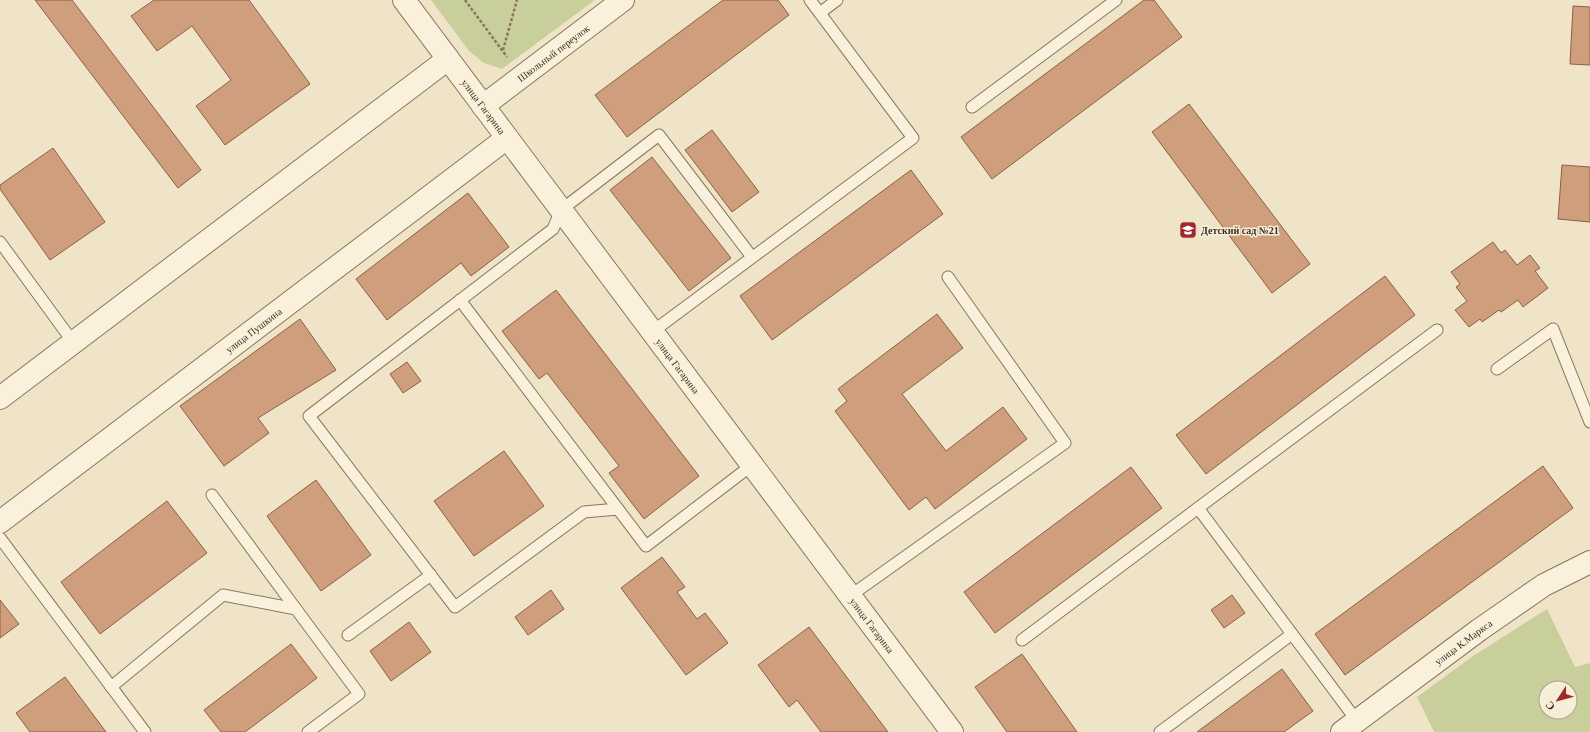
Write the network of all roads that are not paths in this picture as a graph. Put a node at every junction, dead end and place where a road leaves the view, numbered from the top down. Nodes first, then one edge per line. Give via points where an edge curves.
1 (404, 0) edge
2 (623, 0) edge
3 (810, 0) edge
4 (837, 0) edge
5 (1116, 0) edge
6 (820, 13) junction
7 (448, 59) junction
8 (483, 106) junction
9 (972, 107) dead end
10 (507, 138) junction
11 (561, 210) junction
12 (0, 242) edge
13 (752, 257) junction
14 (948, 277) dead end
15 (460, 300) junction
16 (1437, 330) dead end
17 (652, 332) junction
18 (74, 342) junction
19 (1497, 368) dead end
20 (0, 398) edge
21 (1590, 422) edge
22 (752, 465) junction
23 (212, 496) dead end
24 (1198, 508) junction
25 (618, 509) junction
26 (0, 522) edge
27 (0, 538) edge
28 (1590, 562) edge
29 (431, 575) junction
30 (850, 596) junction
31 (296, 609) junction
32 (1292, 634) junction
33 (348, 635) dead end
34 (1022, 640) dead end
35 (112, 687) junction
36 (1349, 726) edge
37 (145, 732) edge
38 (308, 732) edge
39 (952, 732) edge
40 (1160, 732) edge

1 - 7 street, улица Гагарина
2 - 8 street, Школьный переулок
3 - 6 lane
4 - 6 lane
5 - 9 lane
6 - 13 lane via 913,138
7 - 8 street, улица Гагарина
7 - 18 street
8 - 10 street, улица Гагарина
10 - 11 street, улица Гагарина
10 - 26 street, улица Пушкина
11 - 13 lane via 659,134
11 - 15 lane via 553,230
11 - 17 street, улица Гагарина
12 - 18 lane
13 - 17 lane
14 - 30 lane via 1065,443
15 - 25 lane
15 - 29 lane via 309,416
16 - 24 lane
17 - 22 street, улица Гагарина
18 - 20 street
19 - 21 lane via 1553,329
22 - 25 lane via 646,546
22 - 30 street, улица Гагарина
23 - 31 lane
24 - 32 lane
24 - 34 lane
25 - 29 lane via 584,512 455,607
27 - 35 lane
28 - 36 street, улица К.Маркса via 1537,590
29 - 33 lane
30 - 39 street, улица Гагарина
31 - 35 lane via 223,595
31 - 38 lane via 359,694
32 - 36 lane
32 - 40 lane
35 - 37 lane

